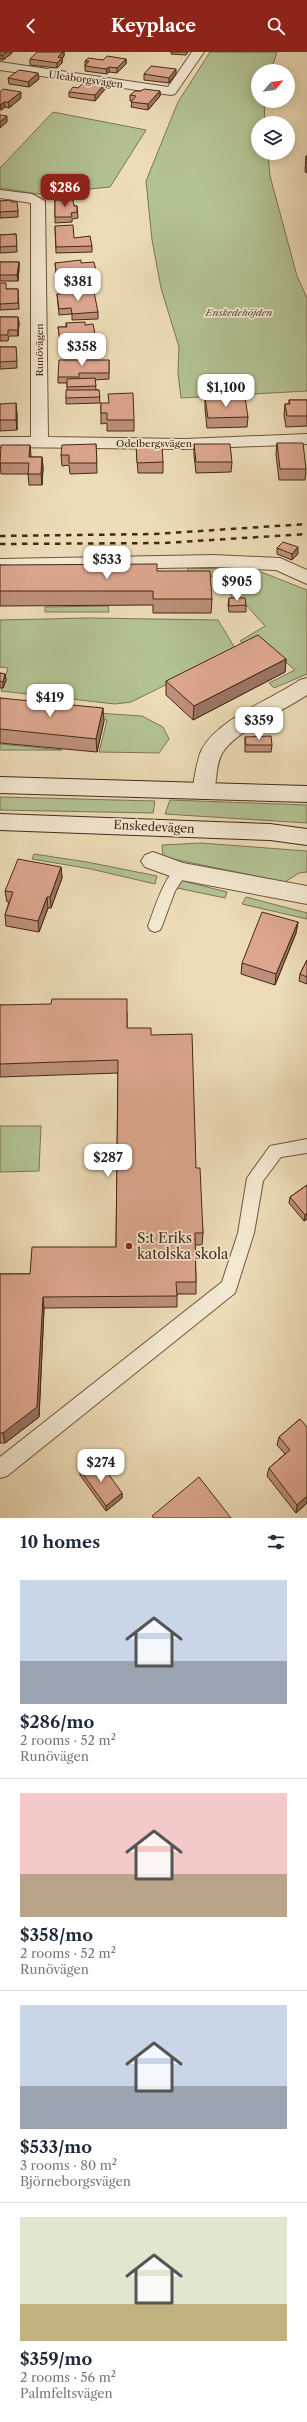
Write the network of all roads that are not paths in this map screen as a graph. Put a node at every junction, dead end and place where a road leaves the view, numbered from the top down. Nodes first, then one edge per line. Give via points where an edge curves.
1 (198, 52) edge
2 (25, 57) dead end
3 (0, 66) edge
4 (13, 68) junction
5 (0, 79) edge
6 (0, 194) edge
7 (307, 439) edge
8 (0, 442) edge
9 (40, 442) junction
10 (0, 565) edge
11 (307, 578) edge
12 (307, 685) edge
13 (0, 785) edge
14 (203, 791) junction
15 (307, 794) edge
16 (0, 822) edge
17 (307, 837) edge
18 (153, 861) dead end
19 (181, 871) junction
20 (307, 895) edge
21 (155, 926) dead end
22 (307, 1146) edge
23 (0, 1469) edge

1 - 4 street, Uleåborgsvägen via 171,91
2 - 4 street
3 - 4 street, Uleåborgsvägen
4 - 5 street
6 - 9 street, Runövägen via 38,201
7 - 9 street, Odelbergsvägen via 185,444
8 - 9 street, Odelbergsvägen
10 - 11 street via 214,561 280,564
12 - 14 street via 225,735 213,750
13 - 14 street
14 - 15 street
16 - 17 street, Enskedevägen via 246,831
18 - 19 street
19 - 20 street
19 - 21 lane via 169,889
22 - 23 lane via 276,1151 255,1178 246,1233 229,1287

